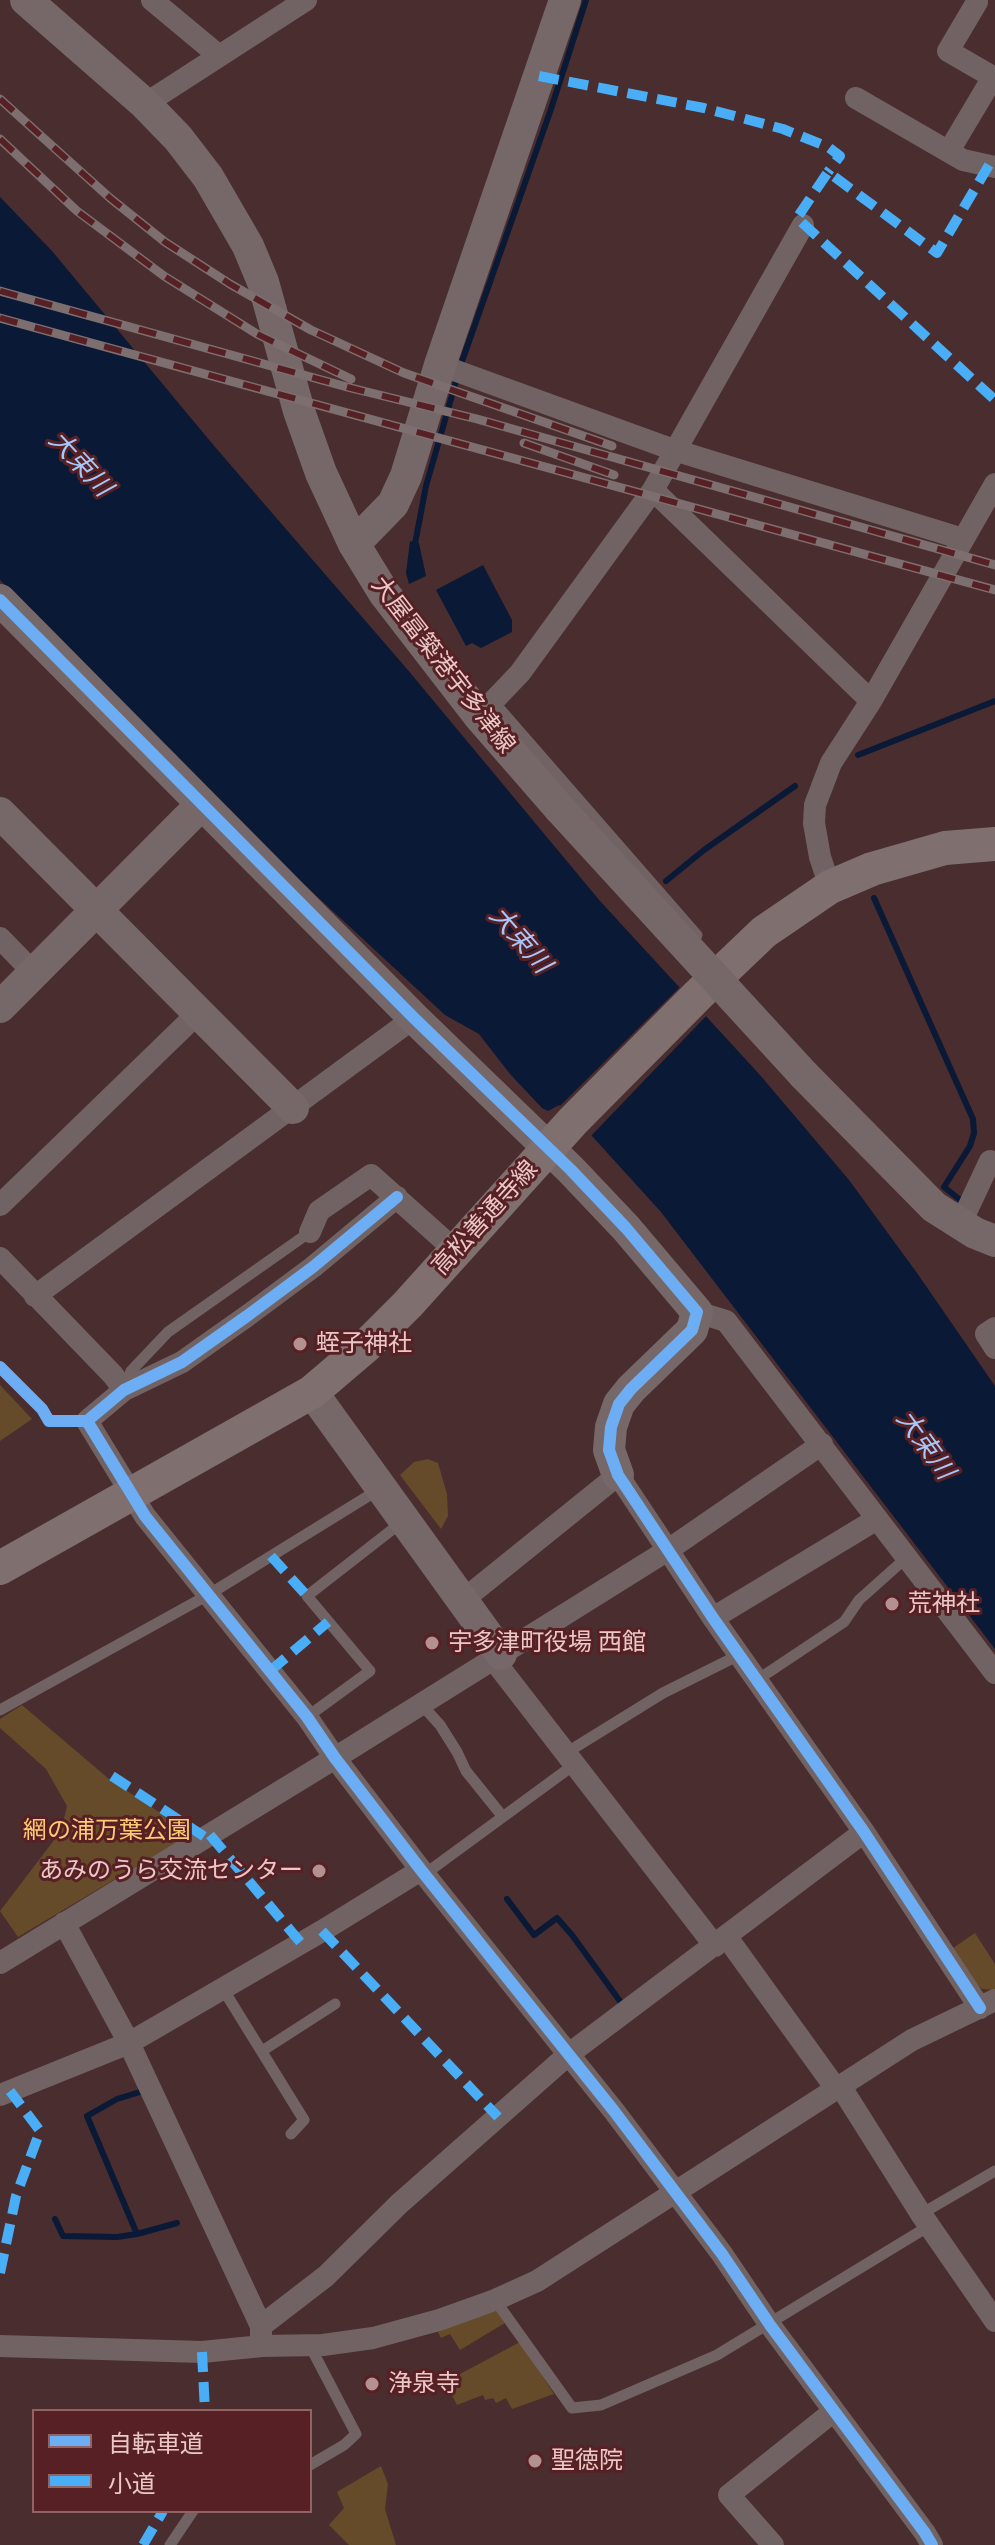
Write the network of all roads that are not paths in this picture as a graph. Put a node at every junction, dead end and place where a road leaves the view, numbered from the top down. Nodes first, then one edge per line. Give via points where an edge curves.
1 (26, 0) edge
2 (152, 0) edge
3 (306, 0) edge
4 (565, 0) edge
5 (977, 2) dead end
6 (218, 55) junction
7 (856, 98) dead end
8 (145, 104) junction
9 (949, 151) junction
10 (995, 167) edge
11 (803, 225) dead end
12 (451, 369) junction
13 (674, 450) junction
14 (995, 484) edge
15 (653, 490) junction
16 (963, 539) junction
17 (354, 544) junction
18 (0, 600) edge
19 (871, 701) junction
20 (486, 708) junction
21 (202, 804) junction
22 (0, 813) edge
23 (995, 844) edge
24 (830, 887) junction
25 (98, 910) junction
26 (0, 938) edge
27 (716, 956) junction
28 (34, 973) junction
29 (0, 1007) edge
30 (197, 1014) junction
31 (414, 1018) junction
32 (293, 1108) junction
33 (549, 1147) junction
34 (990, 1161) dead end
35 (397, 1197) junction
36 (0, 1205) edge
37 (960, 1225) junction
38 (310, 1232) joint
39 (995, 1241) edge
40 (456, 1251) junction
41 (0, 1258) edge
42 (35, 1296) junction
43 (697, 1312) junction
44 (995, 1328) edge
45 (995, 1348) edge
46 (124, 1390) junction
47 (312, 1392) junction
48 (822, 1444) junction
49 (618, 1475) junction
50 (382, 1488) junction
51 (132, 1495) junction
52 (405, 1519) junction
53 (877, 1519) junction
54 (668, 1550) junction
55 (906, 1558) junction
56 (0, 1568) edge
57 (208, 1595) junction
58 (463, 1600) junction
59 (713, 1618) junction
60 (739, 1655) junction
61 (497, 1657) junction
62 (995, 1673) edge
63 (757, 1680) junction
64 (421, 1704) junction
65 (0, 1710) edge
66 (307, 1717) junction
67 (335, 1758) junction
68 (570, 1758) junction
69 (503, 1817) junction
70 (864, 1832) junction
71 (423, 1872) junction
72 (64, 1923) junction
73 (720, 1941) junction
74 (0, 1963) edge
75 (223, 1989) junction
76 (335, 2004) dead end
77 (988, 2004) edge
78 (129, 2043) junction
79 (262, 2051) junction
80 (569, 2054) junction
81 (839, 2089) junction
82 (0, 2095) edge
83 (291, 2134) dead end
84 (995, 2171) edge
85 (674, 2191) junction
86 (925, 2220) junction
87 (495, 2300) junction
88 (995, 2321) edge
89 (770, 2325) junction
90 (261, 2336) junction
91 (310, 2345) junction
92 (0, 2346) edge
93 (834, 2411) junction
94 (312, 2464) edge
95 (192, 2513) edge
96 (170, 2545) edge
97 (773, 2545) edge
98 (932, 2545) edge

1 - 8 street, 大屋冨築港宇多津線
2 - 6 street
3 - 6 street
4 - 12 street
5 - 9 street via 948,51 993,77
6 - 8 street
7 - 9 street
8 - 17 street, 大屋冨築港宇多津線 via 208,177 248,246 316,461
9 - 10 street
11 - 13 street
12 - 13 street
12 - 17 street via 393,504
13 - 15 street
13 - 16 street
14 - 16 street
15 - 19 street
15 - 20 street via 520,673
16 - 19 street
17 - 20 street, 大屋冨築港宇多津線 via 384,593
18 - 21 street
19 - 24 street via 831,763 815,805 816,836
20 - 27 lane
20 - 37 street, 大屋冨築港宇多津線, bridge via 560,809 804,1075 934,1207
21 - 25 street
21 - 31 street
22 - 25 street
23 - 24 main road, 高松善通寺線 via 945,848
24 - 27 main road, 高松善通寺線 via 764,932
25 - 28 street
25 - 30 street
26 - 28 street
27 - 33 main road, 高松善通寺線 via 698,995
28 - 29 street
30 - 32 street
30 - 36 street
31 - 32 street
31 - 33 street
32 - 42 street
33 - 40 main road, 高松善通寺線
33 - 43 street
34 - 37 street
35 - 38 street via 371,1175 319,1211
35 - 40 street
35 - 46 street via 313,1267 182,1362
37 - 39 street, 大屋冨築港宇多津線
38 - 46 lane via 168,1332 131,1371
40 - 47 main road, 高松善通寺線 via 366,1346
41 - 42 street
42 - 46 street
43 - 48 street via 726,1321
43 - 49 street via 692,1330 619,1404 609,1450
44 - 45 street via 986,1334
46 - 51 street via 87,1421
47 - 50 street
47 - 51 main road, 高松善通寺線
48 - 53 street
48 - 54 street
49 - 54 street
49 - 58 street
50 - 52 street
50 - 57 lane
51 - 56 main road, 高松善通寺線
51 - 57 street
52 - 58 street
52 - 66 lane via 307,1596 370,1671
53 - 55 street
53 - 59 street
54 - 59 street
54 - 61 street
55 - 62 street
55 - 63 lane via 859,1600 844,1622
57 - 65 lane
57 - 66 street
58 - 61 street
59 - 60 street
60 - 63 street
60 - 68 lane via 663,1693
61 - 64 street
61 - 68 street
63 - 70 street
64 - 67 street
64 - 69 lane
66 - 67 street
67 - 71 street
67 - 72 street
68 - 69 lane
68 - 73 street
69 - 71 lane
70 - 73 street
70 - 77 street
71 - 75 street
71 - 80 street
72 - 74 street
72 - 78 street
73 - 80 street
73 - 81 street
75 - 78 street
75 - 79 lane
76 - 79 lane
77 - 81 street via 912,2040
78 - 82 street
78 - 90 street
79 - 83 lane via 304,2120
80 - 85 street
80 - 90 street via 399,2204
81 - 85 street
81 - 86 street
84 - 86 lane
85 - 87 street via 537,2281
85 - 89 street
86 - 88 street
86 - 89 lane
87 - 89 lane via 572,2408 601,2405 717,2355
87 - 91 street via 373,2338
89 - 93 street
90 - 91 street
90 - 92 street via 202,2352
91 - 94 lane via 356,2434
93 - 97 street via 729,2495
93 - 98 street
95 - 96 lane

